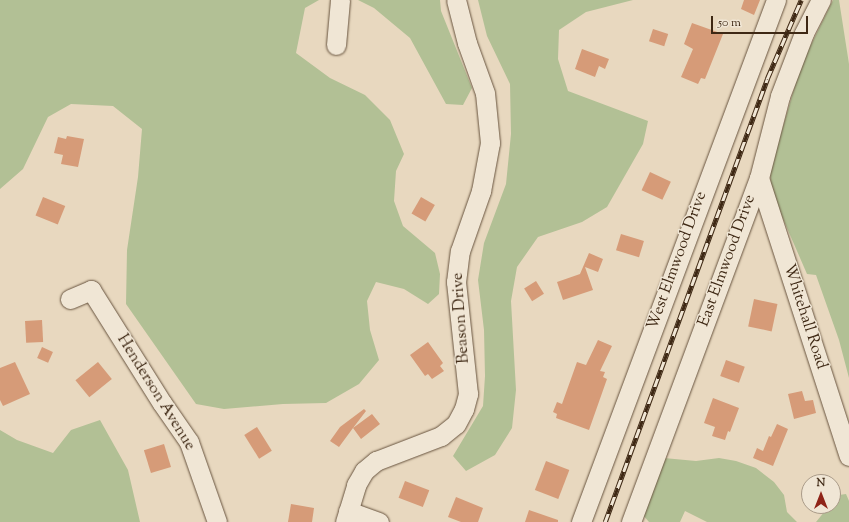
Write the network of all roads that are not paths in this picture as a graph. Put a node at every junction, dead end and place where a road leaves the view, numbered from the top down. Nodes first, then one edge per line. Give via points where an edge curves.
1 (340, 0) edge
2 (456, 0) edge
3 (776, 0) edge
4 (821, 0) edge
5 (336, 45) dead end
6 (759, 178) junction
7 (70, 299) dead end
8 (849, 456) edge
9 (346, 516) edge
10 (217, 522) edge
11 (379, 522) edge
12 (581, 522) edge
13 (631, 522) edge

1 - 5 street
2 - 9 street, Beason Drive via 467,43 485,93 490,143 481,191 460,251 456,282 468,394 456,424 440,436 376,461 364,471 356,485
3 - 12 street, West Elmwood Drive
4 - 6 street, East Elmwood Drive via 804,33 780,96
6 - 8 street, Whitehall Road
6 - 13 street, East Elmwood Drive
7 - 10 street, Henderson Avenue via 91,290 189,442
9 - 11 street, Beason Drive

